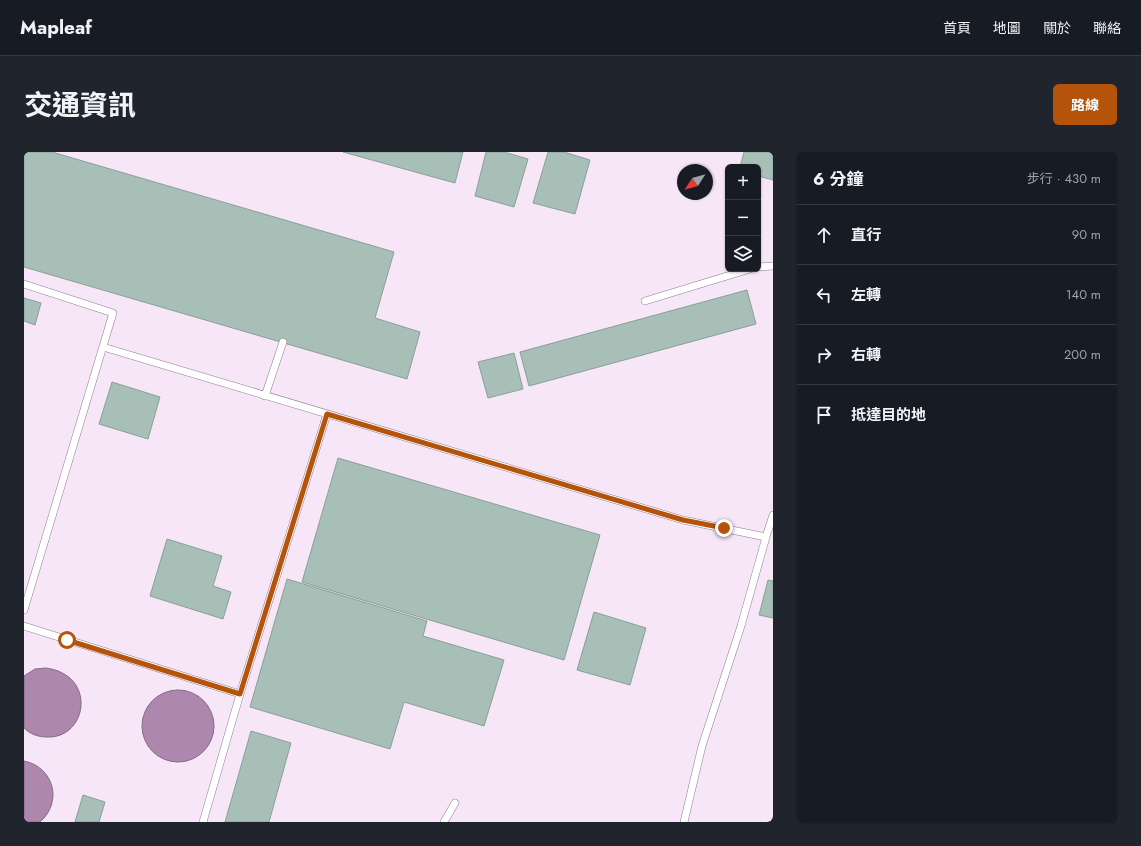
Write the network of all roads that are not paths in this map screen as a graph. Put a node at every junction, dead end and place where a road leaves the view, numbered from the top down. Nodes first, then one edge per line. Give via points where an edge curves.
1 (773, 266) edge
2 (761, 267) edge
3 (740, 272) edge
4 (24, 284) edge
5 (645, 301) dead end
6 (283, 342) dead end
7 (103, 347) junction
8 (265, 396) junction
9 (327, 414) junction
10 (773, 515) edge
11 (766, 537) junction
12 (24, 610) edge
13 (24, 626) edge
14 (240, 694) junction
15 (455, 803) dead end
16 (203, 822) edge
17 (444, 822) edge
18 (684, 822) edge

1 - 2 lane
3 - 5 lane
4 - 7 lane via 113,313
6 - 8 lane
7 - 8 lane
7 - 12 lane
8 - 9 lane
9 - 11 lane via 683,520
9 - 14 lane
10 - 11 lane
11 - 18 lane via 741,626 702,746
13 - 14 lane
14 - 16 lane
15 - 17 lane

